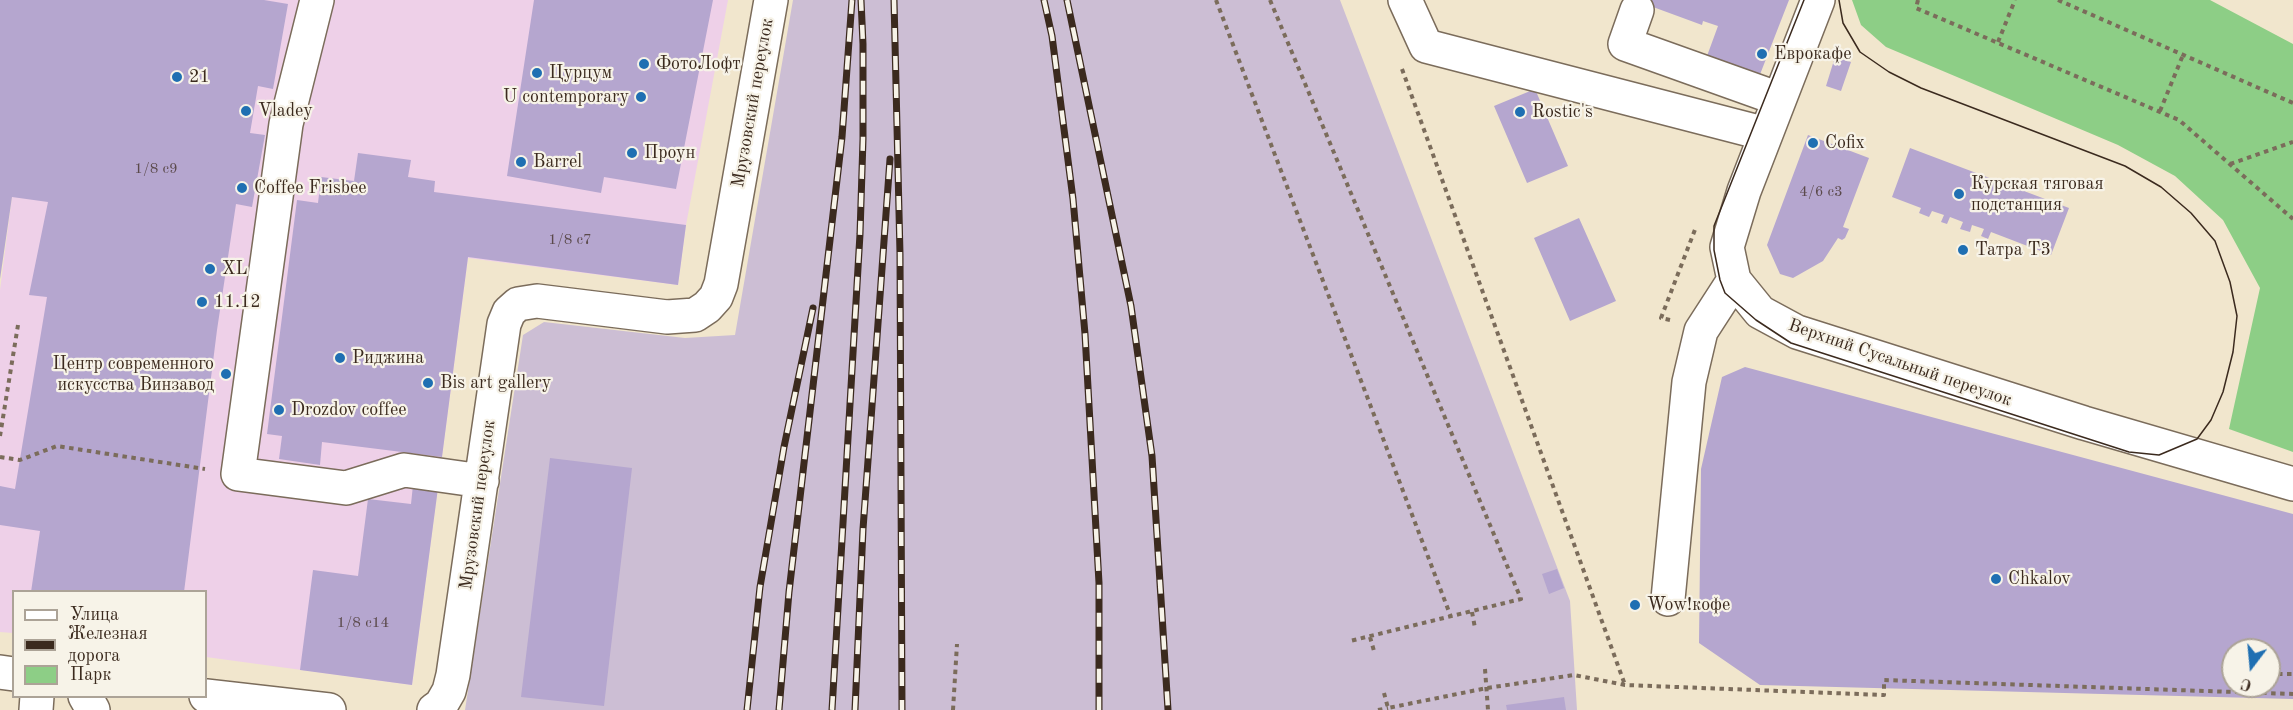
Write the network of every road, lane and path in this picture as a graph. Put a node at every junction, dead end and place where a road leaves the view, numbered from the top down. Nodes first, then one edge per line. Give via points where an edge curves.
1 (317, 0) edge
2 (771, 0) edge
3 (1216, 0) edge
4 (1270, 0) edge
5 (1406, 0) edge
6 (1818, 0) edge
7 (1918, 0) edge
8 (2015, 0) edge
9 (2058, 0) edge
10 (1637, 9) dead end
11 (1998, 42) junction
12 (2182, 55) junction
13 (1399, 59) dead end
14 (1779, 99) junction
15 (2293, 103) edge
16 (2160, 111) junction
17 (1766, 134) junction
18 (2293, 142) edge
19 (2230, 164) junction
20 (2293, 219) edge
21 (1734, 280) junction
22 (18, 325) dead end
23 (0, 436) edge
24 (0, 457) edge
25 (238, 474) junction
26 (482, 481) junction
27 (2293, 484) edge
28 (1668, 599) dead end
29 (1472, 612) junction
30 (1451, 617) junction
31 (1475, 628) dead end
32 (1370, 637) junction
33 (1350, 641) dead end
34 (957, 644) dead end
35 (1374, 651) dead end
36 (1485, 669) dead end
37 (1625, 685) junction
38 (1487, 688) junction
39 (1384, 693) dead end
40 (2293, 694) edge
41 (207, 696) edge
42 (270, 707) edge
43 (1388, 708) junction
44 (328, 710) edge
45 (434, 710) edge
46 (953, 710) edge
47 (1378, 710) edge
48 (1488, 710) edge

1 - 25 street via 286,124
2 - 26 street, Мрузовский переулок via 716,297 707,308 682,317 537,301 518,304 504,324
3 - 30 path
4 - 29 path via 1521,599
5 - 17 street via 1426,46
6 - 14 street, Верхний Сусальный переулок
7 - 11 path via 1916,8
8 - 11 path
9 - 12 path
10 - 14 street via 1625,44
11 - 16 path
12 - 15 path
12 - 16 path
13 - 37 path
14 - 17 street, Верхний Сусальный переулок
16 - 19 path via 2179,120
17 - 21 street, Верхний Сусальный переулок via 1727,248
18 - 19 path
19 - 20 path
21 - 27 street, Верхний Сусальный переулок via 1760,312 1797,332
21 - 28 street via 1701,331 1689,382
22 - 23 path
24 - 25 path via 20,460 57,446
25 - 26 street via 346,488 404,470
26 - 45 street, Мрузовский переулок via 453,675 449,691
29 - 30 path
29 - 31 path
30 - 32 path
32 - 33 path
32 - 35 path
34 - 46 path
36 - 38 path
37 - 38 path via 1574,675
37 - 40 path via 1884,695 1884,680
38 - 43 path
38 - 48 path
39 - 43 path
41 - 42 street
42 - 44 street
43 - 47 path

